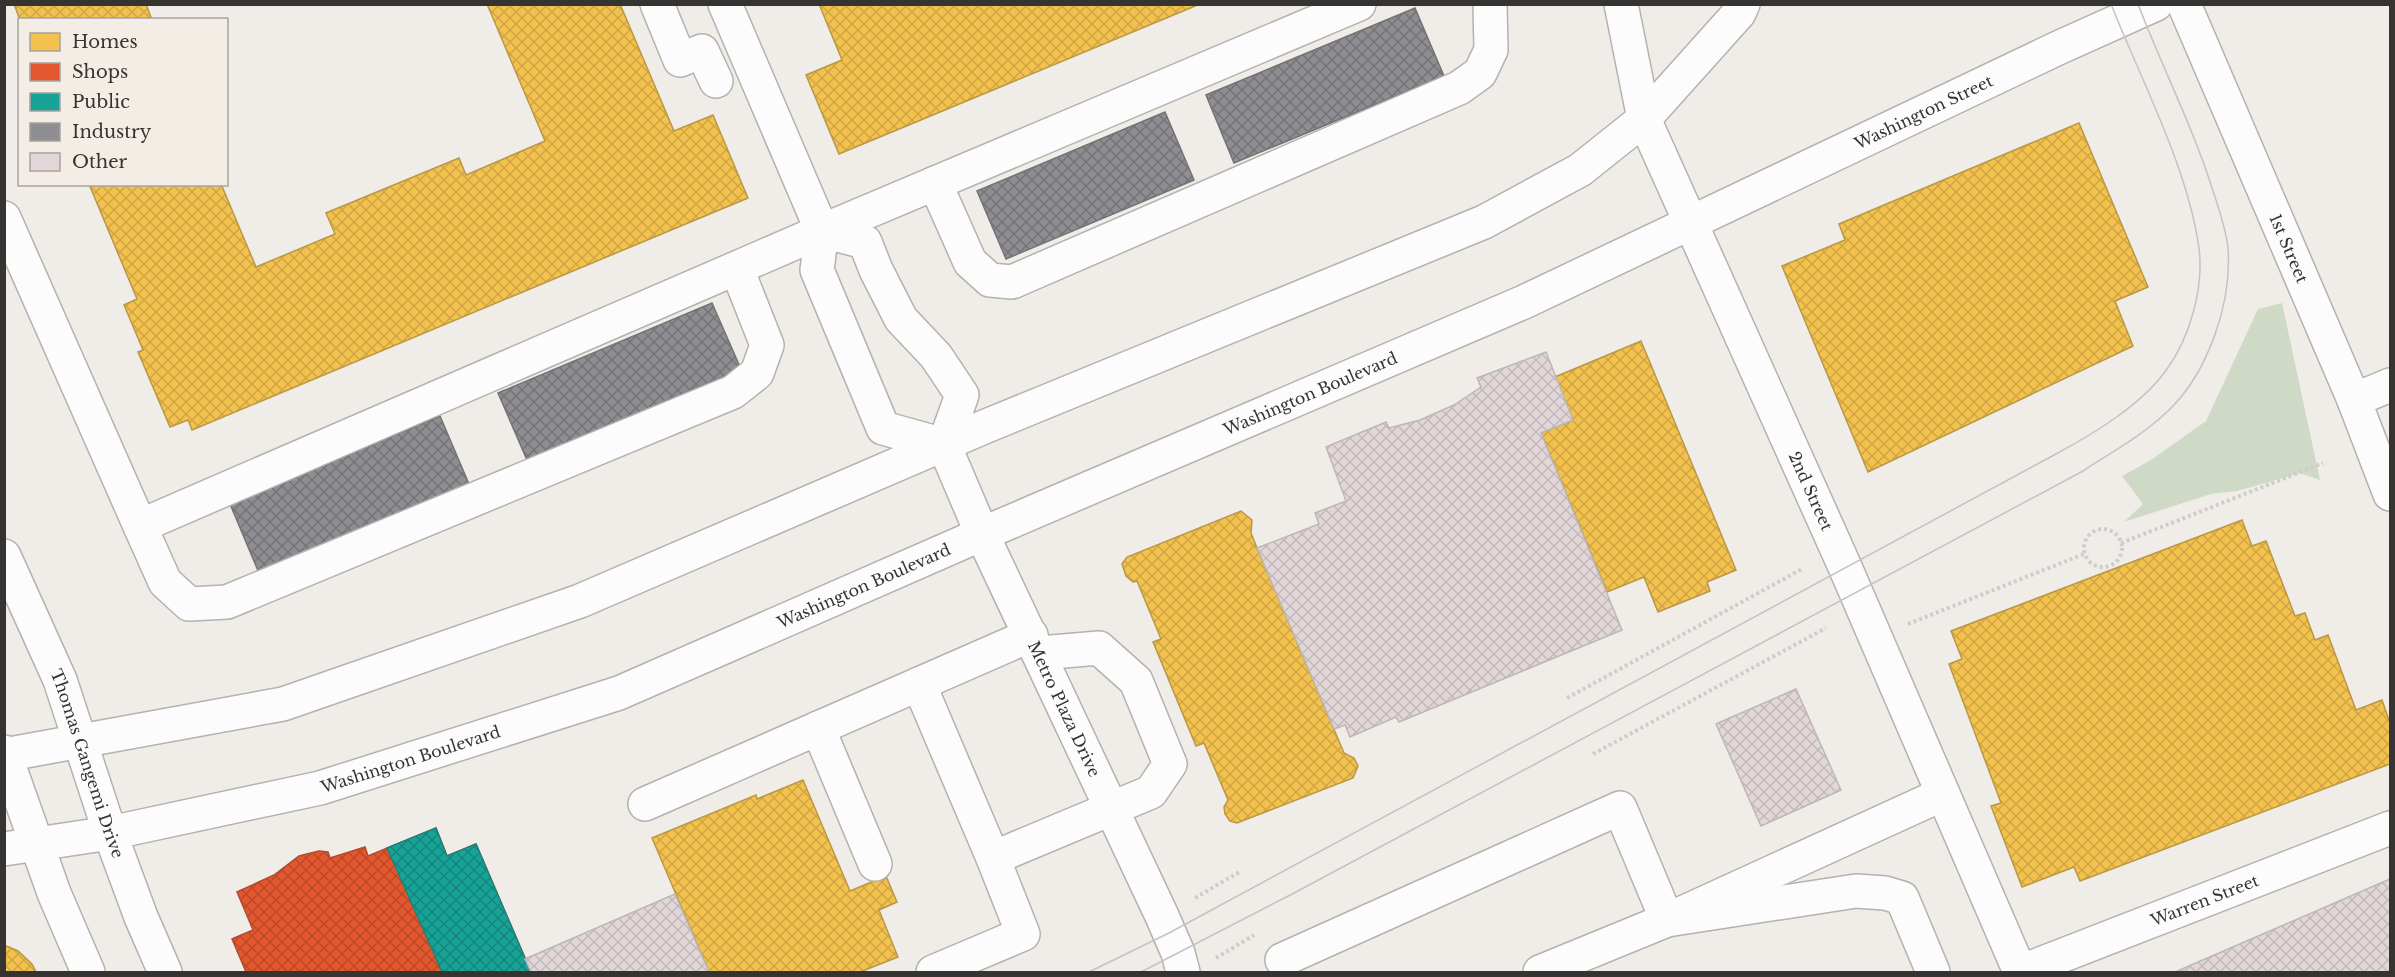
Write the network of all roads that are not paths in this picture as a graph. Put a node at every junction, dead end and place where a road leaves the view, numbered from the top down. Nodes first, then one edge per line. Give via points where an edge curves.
1 (657, 4) edge
2 (725, 4) edge
3 (1359, 4) edge
4 (1490, 4) edge
5 (1621, 4) edge
6 (1743, 4) edge
7 (2156, 4) edge
8 (2184, 4) edge
9 (716, 81) dead end
10 (1644, 119) junction
11 (935, 183) junction
12 (4, 218) edge
13 (1691, 224) junction
14 (822, 231) junction
15 (737, 269) junction
16 (2391, 385) edge
17 (2354, 400) junction
18 (944, 445) junction
19 (2391, 494) edge
20 (140, 526) junction
21 (982, 534) junction
22 (4, 556) edge
23 (1035, 644) junction
24 (919, 684) junction
25 (818, 728) junction
26 (81, 741) junction
27 (5, 754) edge
28 (1942, 794) junction
29 (645, 804) dead end
30 (1110, 810) junction
31 (2391, 828) edge
32 (110, 833) junction
33 (37, 844) junction
34 (4, 849) edge
35 (993, 858) junction
36 (875, 864) dead end
37 (1667, 920) junction
38 (1282, 960) dead end
39 (88, 972) edge
40 (165, 972) edge
41 (933, 972) edge
42 (1183, 972) edge
43 (1540, 972) edge
44 (1934, 972) edge
45 (2020, 972) edge

1 - 9 street via 680,60 702,51
2 - 14 street
3 - 11 street
4 - 11 street via 1491,50 1480,73 1459,88 1012,282 990,280 970,262
5 - 10 street, 2nd Street
6 - 10 street
7 - 13 street, Washington Street
8 - 17 street, 1st Street
10 - 13 street, 2nd Street
10 - 18 street via 1580,170 1484,222
11 - 14 street
12 - 20 street
13 - 21 street, Washington Boulevard via 1524,302
13 - 28 street, 2nd Street
14 - 15 street
14 - 18 street via 817,270 883,429
14 - 18 street via 865,242 901,319 936,356 962,395
15 - 20 street
15 - 20 street via 767,345 757,373 733,392 227,602 189,604 165,582
16 - 17 street
17 - 19 street, 1st Street
18 - 21 street, Metro Plaza Drive
18 - 26 street via 580,600 283,704
21 - 23 street, Metro Plaza Drive
21 - 32 street, Washington Boulevard via 619,693 320,788
22 - 26 street, Thomas Gangemi Drive via 60,680
23 - 24 street
23 - 30 street, Metro Plaza Drive
23 - 30 street via 1099,648 1137,681 1170,764 1152,792
24 - 25 street
24 - 35 street
25 - 29 street
25 - 36 street
26 - 27 street
26 - 32 street, Thomas Gangemi Drive
27 - 33 street
28 - 37 street
28 - 45 street, 2nd Street
30 - 35 street
30 - 42 street, Metro Plaza Drive via 1174,943
31 - 45 street, Warren Street
32 - 33 street, Washington Boulevard
32 - 40 street, Thomas Gangemi Drive
33 - 34 street, Washington Boulevard
33 - 39 street
35 - 41 street via 1023,934
37 - 38 street via 1620,808
37 - 43 street
37 - 44 street via 1856,891 1885,893 1902,898

